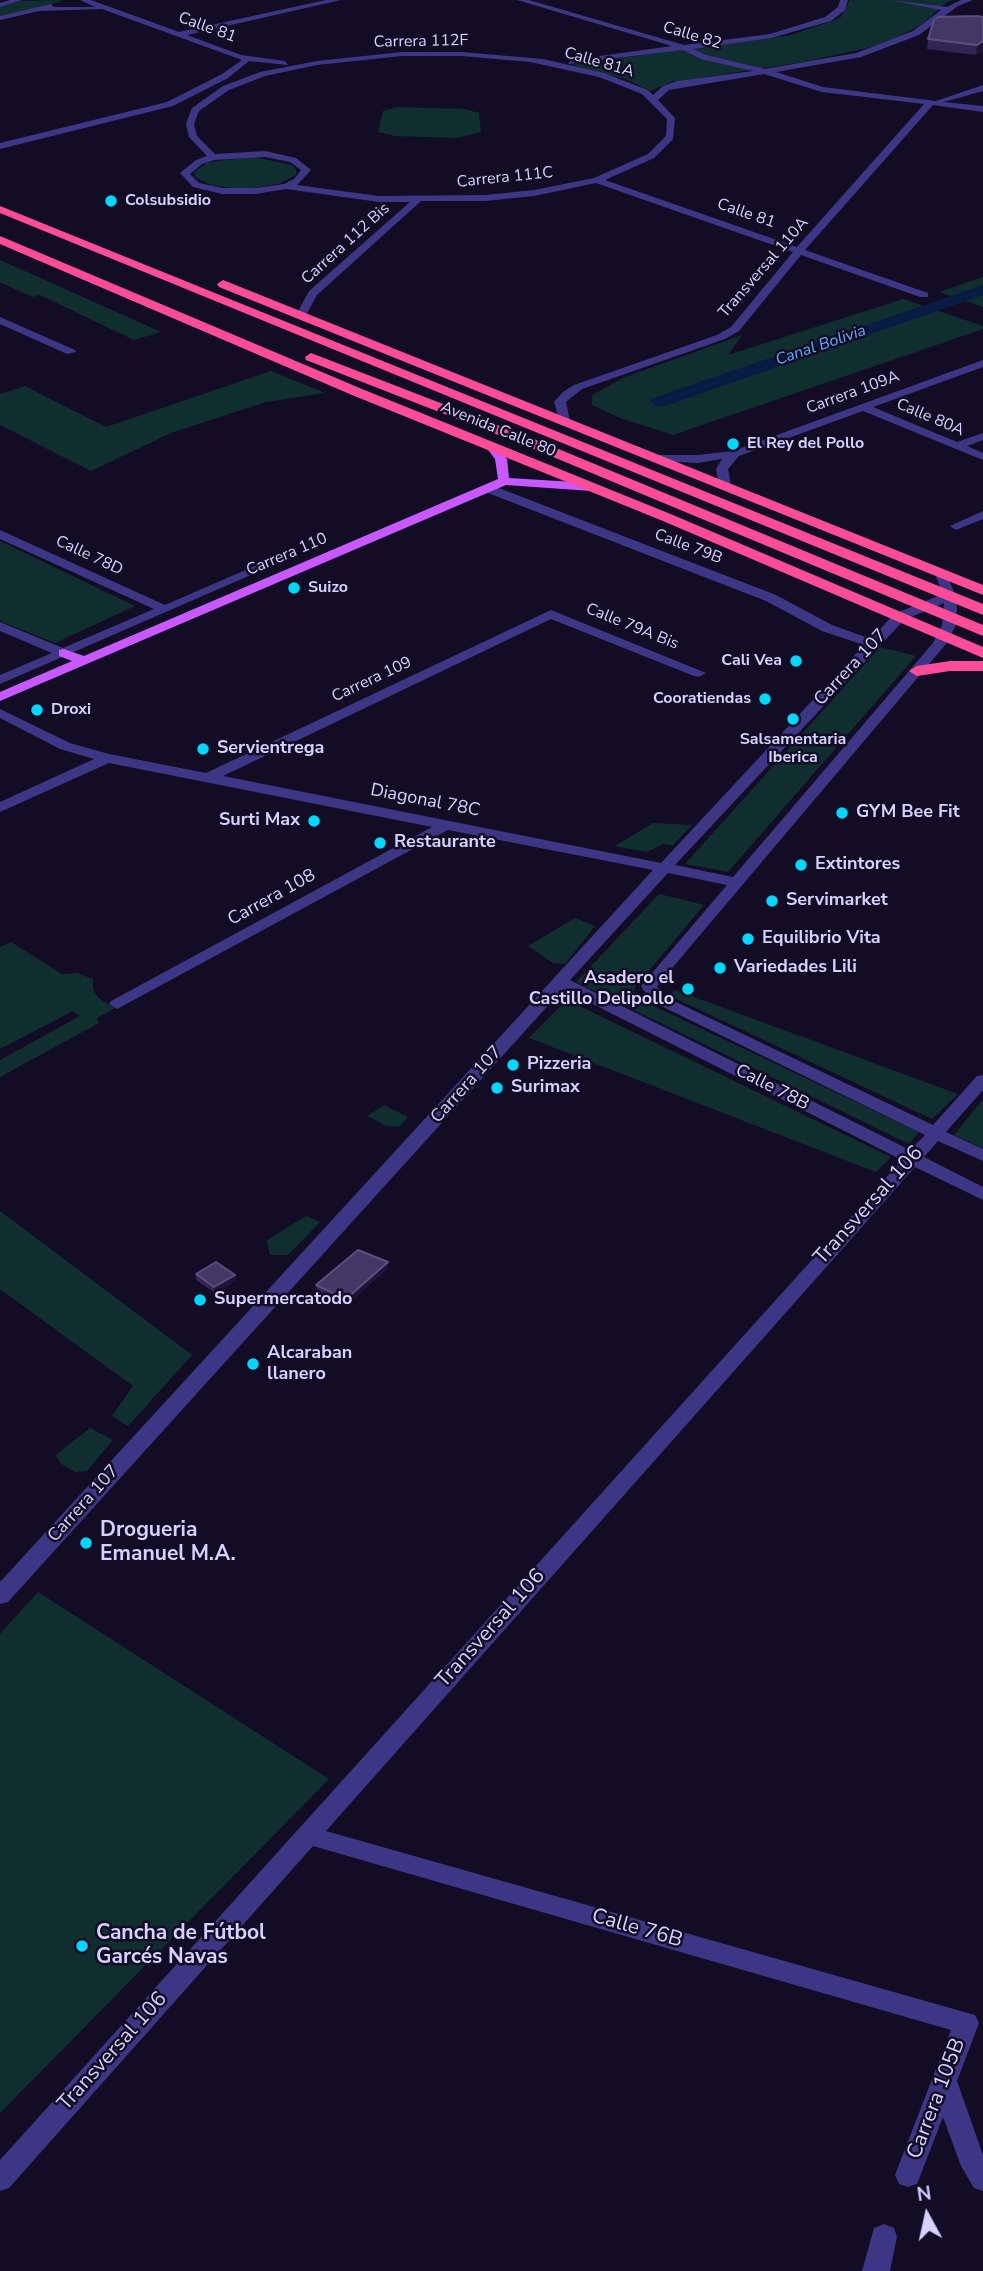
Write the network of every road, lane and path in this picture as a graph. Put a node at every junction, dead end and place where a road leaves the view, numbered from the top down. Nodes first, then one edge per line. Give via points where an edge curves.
1 (18, 0) edge
2 (71, 0) edge
3 (84, 0) edge
4 (337, 0) edge
5 (521, 0) edge
6 (844, 0) edge
7 (894, 0) edge
8 (969, 0) edge
9 (0, 5) edge
10 (40, 9) junction
11 (118, 13) junction
12 (945, 15) junction
13 (0, 18) edge
14 (178, 35) junction
15 (680, 47) junction
16 (242, 59) junction
17 (533, 61) junction
18 (317, 62) junction
19 (764, 72) junction
20 (241, 82) junction
21 (983, 88) edge
22 (654, 99) junction
23 (930, 103) junction
24 (983, 109) edge
25 (195, 110) junction
26 (0, 146) edge
27 (0, 153) edge
28 (213, 158) junction
29 (597, 180) junction
30 (285, 186) junction
31 (0, 195) edge
32 (417, 200) junction
33 (0, 209) edge
34 (0, 226) edge
35 (4, 243) edge
36 (800, 250) junction
37 (161, 260) dead end
38 (212, 280) dead end
39 (924, 295) dead end
40 (301, 315) junction
41 (0, 320) edge
42 (71, 352) dead end
43 (983, 363) edge
44 (865, 408) junction
45 (564, 421) junction
46 (983, 436) edge
47 (956, 446) junction
48 (492, 447) junction
49 (735, 454) junction
50 (983, 457) edge
51 (657, 458) junction
52 (504, 481) junction
53 (725, 486) junction
54 (591, 487) junction
55 (487, 488) junction
56 (651, 493) junction
57 (983, 515) edge
58 (667, 518) junction
59 (956, 526) dead end
60 (0, 534) edge
61 (284, 558) dead end
62 (940, 572) junction
63 (983, 590) edge
64 (950, 596) junction
65 (922, 606) junction
66 (164, 609) junction
67 (983, 610) edge
68 (551, 614) joint
69 (899, 617) junction
70 (950, 617) junction
71 (183, 618) junction
72 (0, 626) edge
73 (983, 631) edge
74 (944, 636) junction
75 (873, 644) junction
76 (64, 653) junction
77 (983, 653) edge
78 (84, 661) junction
79 (983, 666) edge
80 (917, 671) junction
81 (699, 673) dead end
82 (0, 683) edge
83 (0, 697) edge
84 (0, 713) edge
85 (107, 758) junction
86 (208, 778) junction
87 (0, 808) edge
88 (446, 825) junction
89 (664, 868) junction
90 (736, 881) junction
91 (561, 982) junction
92 (117, 1004) dead end
93 (983, 1080) edge
94 (934, 1133) junction
95 (983, 1156) edge
96 (911, 1159) junction
97 (983, 1194) edge
98 (0, 1596) edge
99 (308, 1835) junction
100 (966, 2023) joint
101 (944, 2081) junction
102 (908, 2175) dead end
103 (0, 2179) edge
104 (983, 2179) edge
105 (884, 2237) dead end
106 (876, 2271) edge

1 - 9 street
2 - 10 street
3 - 11 street, Calle 81
4 - 14 street
5 - 15 street, Calle 82
6 - 15 street, Carrera 112F via 842,8 828,19 807,27 749,40
7 - 12 street
8 - 12 street
10 - 11 street
10 - 13 street
11 - 14 street, Calle 81
12 - 19 street via 916,33 858,55
14 - 16 street, Calle 81
15 - 17 street, Carrera 112F via 585,61
15 - 19 street, Calle 82
16 - 18 street, Calle 81
16 - 20 street, Calle 81 via 250,71
16 - 26 street via 225,76 170,104
17 - 18 street, Carrera 112F via 422,54
17 - 22 street, Calle 81A via 609,78
18 - 20 street, Carrera 112F
19 - 22 street via 677,84
19 - 23 street, Calle 82 via 813,87
20 - 25 street, Carrera 112F
21 - 23 street
22 - 29 street, Carrera 111C via 671,118 670,138 637,165
23 - 24 street, Calle 82
23 - 36 street, Transversal 110A
25 - 27 street, Carrera 112F via 159,114
25 - 28 street via 190,124 193,137
28 - 30 street via 265,154 302,165 304,176
28 - 30 street, Carrera 111C via 189,167 188,179 222,191
29 - 32 street, Carrera 111C via 510,196
29 - 36 street, Calle 81
30 - 32 street, Carrera 111C
31 - 37 highway
32 - 40 street, Carrera 112 Bis via 313,293
33 - 64 highway, Avenida Calle 80
34 - 56 highway, Avenida Calle 80 via 319,361
35 - 48 highway, Avenida Calle 80
36 - 39 street, Calle 81
36 - 45 street, Transversal 110A via 735,329 578,387 560,402
38 - 40 highway, Avenida Calle 80
40 - 45 highway, Avenida Calle 80
41 - 42 street
43 - 44 street, Carrera 109A
44 - 47 street, Calle 80A
44 - 49 street, Carrera 109A
45 - 51 highway, Avenida Calle 80
46 - 47 street
47 - 50 street, Calle 80A
48 - 52 main road via 501,459
48 - 54 highway, Avenida Calle 80
49 - 51 street, Carrera 109A
49 - 53 street via 722,469
51 - 53 highway, Avenida Calle 80
52 - 54 main road, Carrera 110
52 - 55 main road, Carrera 110
53 - 62 highway, Avenida Calle 80
54 - 58 highway, Avenida Calle 80
55 - 71 main road, Carrera 110
55 - 75 street, Calle 79B via 771,598 827,628
56 - 58 highway
56 - 65 highway, Avenida Calle 80
57 - 59 street
58 - 69 highway, Avenida Calle 80
60 - 66 street, Calle 78D
61 - 66 street, Carrera 110
62 - 63 highway, Avenida Calle 80
62 - 64 street
64 - 65 street, Carrera 107
64 - 67 highway, Avenida Calle 80
64 - 70 street
65 - 69 street, Carrera 107
65 - 70 highway, Avenida Calle 80
66 - 71 main road
66 - 76 street, Carrera 110
68 - 81 street, Calle 79A Bis
68 - 86 street, Carrera 109
69 - 74 highway, Avenida Calle 80
69 - 75 street, Carrera 107
70 - 73 highway, Avenida Calle 80
70 - 74 street
71 - 78 main road, Carrera 110
72 - 76 street
74 - 77 highway, Avenida Calle 80
74 - 80 street
75 - 89 street, Carrera 107
76 - 78 main road
76 - 82 street, Carrera 110
78 - 82 main road, Carrera 110
78 - 83 main road, Carrera 110
79 - 80 highway
80 - 90 street
84 - 85 street via 65,746
85 - 86 street, Diagonal 78C
85 - 87 street
86 - 88 street, Diagonal 78C
88 - 89 street, Diagonal 78C
88 - 92 street, Carrera 108
89 - 90 street, Diagonal 78C
89 - 91 street, Carrera 107
90 - 94 street, Calle 78B via 652,979 650,990 666,1003
91 - 96 street, Calle 78B
91 - 98 street, Carrera 107
93 - 94 street, Transversal 106
94 - 95 street, Calle 78B
94 - 96 street, Transversal 106
96 - 97 street, Calle 78B
96 - 99 street, Transversal 106
99 - 100 street, Calle 76B
99 - 103 street, Transversal 106
100 - 101 street, Carrera 105B
101 - 102 street, Carrera 105B
101 - 104 street via 970,2158
105 - 106 street

